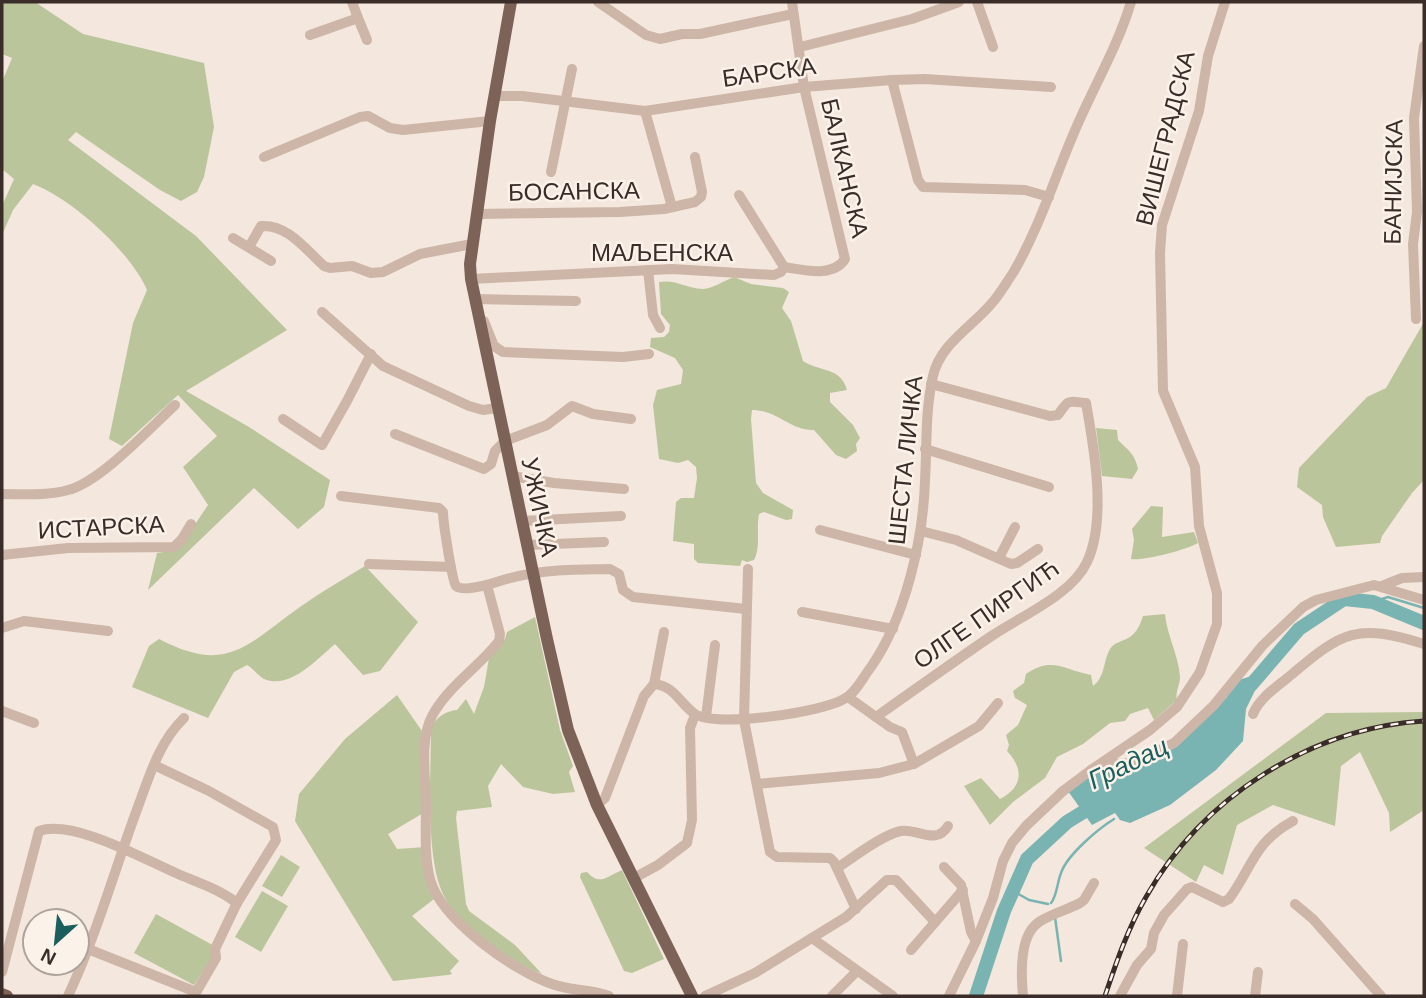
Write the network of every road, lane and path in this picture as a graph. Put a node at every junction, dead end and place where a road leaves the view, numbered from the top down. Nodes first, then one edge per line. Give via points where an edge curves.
1 (352, 2) edge
2 (511, 2) edge
3 (598, 2) edge
4 (792, 2) edge
5 (959, 2) edge
6 (977, 2) edge
7 (1131, 2) edge
8 (1225, 2) edge
9 (793, 14) junction
10 (358, 18) junction
11 (310, 35) dead end
12 (367, 40) dead end
13 (800, 47) junction
14 (993, 47) dead end
15 (1424, 47) edge
16 (572, 69) dead end
17 (892, 80) junction
18 (804, 87) junction
19 (1051, 87) dead end
20 (494, 96) junction
21 (565, 101) junction
22 (645, 111) junction
23 (490, 121) junction
24 (264, 157) dead end
25 (695, 157) dead end
26 (551, 172) dead end
27 (739, 195) dead end
28 (1049, 197) junction
29 (672, 208) junction
30 (477, 214) junction
31 (233, 238) dead end
32 (472, 244) junction
33 (249, 247) junction
34 (845, 259) joint
35 (271, 261) dead end
36 (784, 267) junction
37 (648, 270) junction
38 (471, 279) junction
39 (475, 299) junction
40 (576, 301) dead end
41 (322, 312) dead end
42 (478, 316) junction
43 (1416, 319) dead end
44 (660, 328) dead end
45 (371, 354) junction
46 (649, 354) dead end
47 (931, 384) junction
48 (176, 405) dead end
49 (497, 408) junction
50 (283, 419) dead end
51 (631, 419) dead end
52 (395, 434) dead end
53 (505, 440) junction
54 (925, 449) junction
55 (512, 476) junction
56 (1049, 486) dead end
57 (625, 489) dead end
58 (2, 494) edge
59 (341, 496) dead end
60 (621, 516) dead end
61 (522, 521) junction
62 (191, 524) dead end
63 (1015, 527) dead end
64 (820, 530) dead end
65 (921, 531) junction
66 (604, 542) dead end
67 (527, 545) junction
68 (1038, 549) dead end
69 (2, 555) edge
70 (915, 555) junction
71 (999, 558) junction
72 (369, 564) dead end
73 (451, 568) junction
74 (748, 569) dead end
75 (532, 572) junction
76 (1424, 577) edge
77 (1411, 578) junction
78 (487, 585) junction
79 (1382, 586) junction
80 (1409, 595) junction
81 (1424, 600) edge
82 (746, 608) junction
83 (802, 612) dead end
84 (2, 628) edge
85 (893, 629) junction
86 (107, 631) dead end
87 (664, 632) dead end
88 (1424, 644) edge
89 (715, 645) dead end
90 (654, 684) junction
91 (848, 698) junction
92 (998, 703) dead end
93 (2, 711) edge
94 (1252, 714) dead end
95 (700, 716) junction
96 (876, 717) junction
97 (184, 718) dead end
98 (744, 720) junction
99 (34, 723) dead end
100 (914, 764) junction
101 (154, 765) junction
102 (1091, 770) junction
103 (757, 784) junction
104 (597, 805) junction
105 (1293, 821) dead end
106 (948, 826) dead end
107 (122, 848) junction
108 (944, 867) dead end
109 (837, 868) junction
110 (634, 878) junction
111 (1094, 883) dead end
112 (963, 891) junction
113 (237, 903) junction
114 (1295, 904) dead end
115 (856, 909) junction
116 (934, 922) junction
117 (812, 938) junction
118 (91, 941) edge
119 (976, 941) junction
120 (1183, 944) dead end
121 (911, 950) dead end
122 (91, 951) edge
123 (857, 971) junction
124 (2, 972) edge
125 (1258, 972) dead end
126 (76, 977) edge
127 (2, 994) edge
128 (195, 994) edge
129 (7, 996) edge
130 (68, 996) edge
131 (609, 996) edge
132 (692, 996) edge
133 (705, 996) edge
134 (832, 996) edge
135 (893, 996) edge
136 (949, 996) edge
137 (1023, 996) edge
138 (1120, 996) edge
139 (1177, 996) edge
140 (1255, 996) edge
141 (1381, 996) edge

1 - 10 street
2 - 20 main road, УЖИЧКА
3 - 9 street via 646,35 660,39
4 - 9 street, БАЛКАНСКА
5 - 13 street via 912,19
6 - 14 street
7 - 28 street, ШЕСТА ЛИЧКА
8 - 102 street, ВИШЕГРАДСКА via 1208,56 1199,111 1162,225 1160,253 1163,391 1195,467 1199,526 1217,593 1217,624 1200,672 1177,707
9 - 13 street, БАЛКАНСКА
10 - 11 street
10 - 12 street
13 - 18 street, БАЛКАНСКА
15 - 43 street, БАНИЈСКА via 1414,118
16 - 21 street
17 - 18 street, БАРСКА
17 - 19 street, БАРСКА
17 - 28 street via 923,187 1025,190
18 - 22 street, БАРСКА
18 - 34 street, БАЛКАНСКА
20 - 21 street, БАРСКА
20 - 23 main road, УЖИЧКА
21 - 22 street, БАРСКА
21 - 26 street
22 - 29 street
23 - 24 street via 403,130 360,117
23 - 30 main road, УЖИЧКА
25 - 29 street via 701,197
27 - 36 street
28 - 47 street, ШЕСТА ЛИЧКА via 1034,235 1002,289 946,349
29 - 30 street, БОСАНСКА
30 - 32 main road, УЖИЧКА
31 - 33 street
32 - 33 street via 420,254 378,273 352,266 324,266 277,227 261,226
32 - 38 main road, УЖИЧКА
33 - 35 street
34 - 36 street, МАЉЕНСКА via 832,271
36 - 37 street, МАЉЕНСКА via 774,275
37 - 38 street, МАЉЕНСКА
37 - 44 street via 653,315
38 - 39 main road, УЖИЧКА
39 - 40 street
39 - 42 main road, УЖИЧКА
41 - 45 street
42 - 46 street via 495,349 503,352
42 - 49 main road, УЖИЧКА
45 - 49 street via 389,370 453,399 483,410
45 - 50 street via 322,444
47 - 54 street, ШЕСТА ЛИЧКА
47 - 96 street, ОЛГЕ ПИРГИЋ via 1050,416 1058,415 1065,402 1086,403 1098,477 1095,536 1083,570 1053,598
48 - 58 street via 80,486 53,493
49 - 53 main road, УЖИЧКА
51 - 53 street via 572,406 547,425
52 - 53 street via 484,469
53 - 55 main road, УЖИЧКА
54 - 56 street
54 - 65 street, ШЕСТА ЛИЧКА
55 - 57 street
55 - 61 main road, УЖИЧКА
59 - 73 street via 439,508
60 - 61 street
61 - 67 main road, УЖИЧКА
62 - 69 street, ИСТАРСКА via 174,547 68,548
63 - 71 street
64 - 70 street
65 - 70 street, ШЕСТА ЛИЧКА
65 - 71 street
66 - 67 street
67 - 75 main road, УЖИЧКА
68 - 71 street via 1014,564
70 - 85 street, ШЕСТА ЛИЧКА
72 - 73 street
73 - 78 street via 458,587
74 - 82 street
75 - 78 street
75 - 82 street via 610,569 619,574 623,590 633,597
75 - 104 main road, УЖИЧКА via 568,730
76 - 77 street
77 - 79 street
77 - 80 street
78 - 131 street via 499,641 444,699 426,734 425,847 430,881 463,926 516,967 566,989
79 - 80 street
79 - 102 street via 1351,589 1303,607 1174,743 1132,763
80 - 81 street
82 - 98 street
83 - 85 street
84 - 86 street via 24,621
85 - 91 street, ШЕСТА ЛИЧКА
87 - 90 street
88 - 94 street via 1373,632 1347,634 1312,657
89 - 95 street
90 - 95 street via 672,690
90 - 104 street via 644,696 605,798
91 - 96 street
91 - 98 street via 823,707
92 - 100 street via 979,726
93 - 99 street
95 - 98 street
95 - 110 street via 690,728 692,820 687,843
96 - 100 street via 902,732
97 - 101 street
98 - 103 street
100 - 103 street via 879,773
101 - 107 street
101 - 113 street via 209,790 273,828 276,840
102 - 119 street, ВИШЕГРАДСКА via 1063,791 1012,843
103 - 109 street via 773,856 826,857
104 - 110 main road, УЖИЧКА
105 - 138 street via 1263,842 1229,899 1223,902 1192,887 1181,895 1164,915 1151,949
106 - 109 street via 933,836 899,832
107 - 113 street via 223,892
107 - 118 street
107 - 124 street via 53,827 39,831
108 - 112 street
109 - 115 street
110 - 132 main road, УЖИЧКА
111 - 137 street via 1084,900 1038,922 1025,941
112 - 116 street
112 - 119 street
113 - 128 street via 215,949 216,958
114 - 141 street
115 - 116 street via 891,879
115 - 117 street
116 - 121 street
117 - 123 street
117 - 133 street via 755,973
119 - 136 street, ВИШЕГРАДСКА
120 - 139 street
122 - 128 street
123 - 134 street
123 - 135 street
125 - 140 street
126 - 130 street
127 - 129 main road

